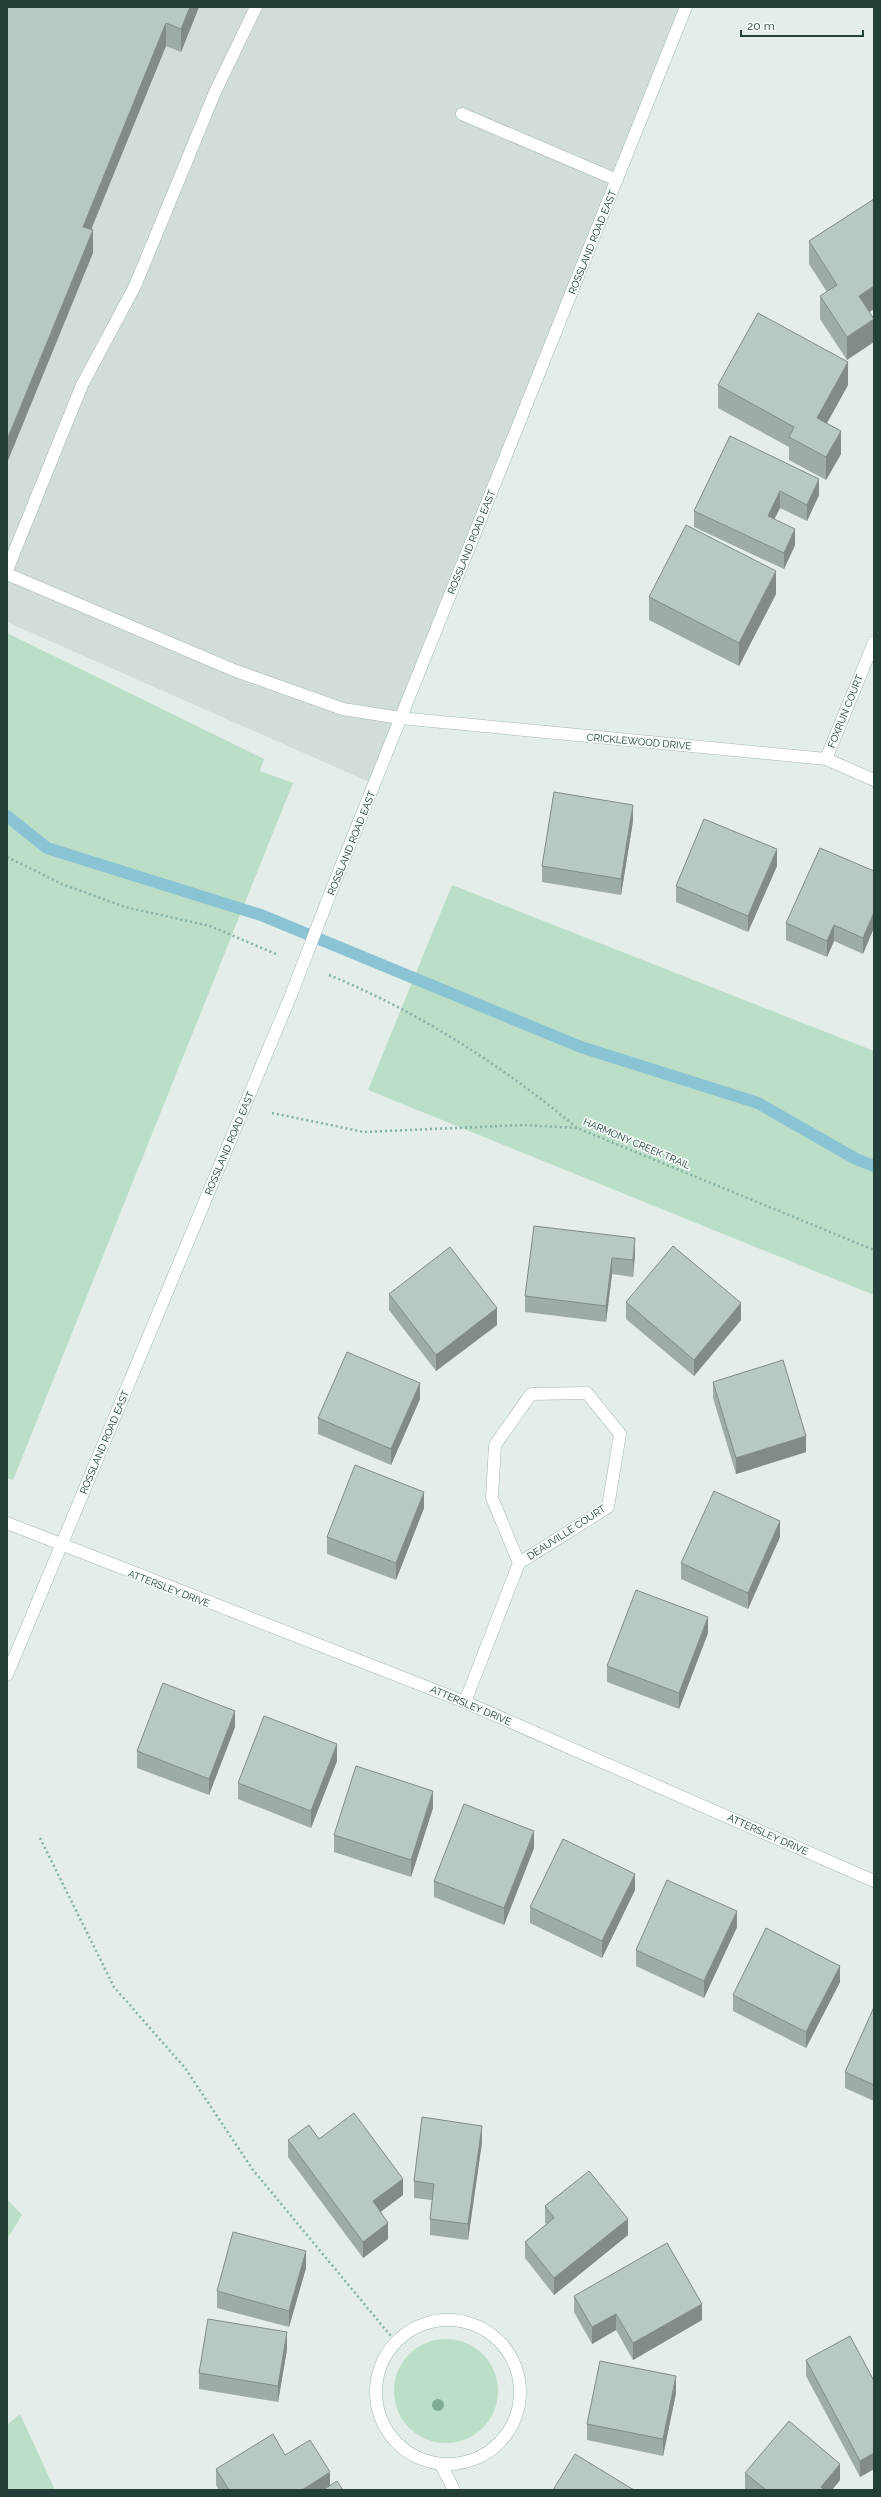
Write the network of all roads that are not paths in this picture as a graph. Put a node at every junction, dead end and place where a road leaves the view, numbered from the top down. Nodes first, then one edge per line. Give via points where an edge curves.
1 (256, 7) edge
2 (686, 7) edge
3 (462, 114) dead end
4 (617, 180) junction
5 (7, 570) edge
6 (7, 574) edge
7 (874, 642) edge
8 (400, 718) junction
9 (826, 759) junction
10 (874, 780) edge
11 (7, 1523) edge
12 (61, 1546) junction
13 (519, 1563) junction
14 (7, 1675) edge
15 (465, 1702) junction
16 (874, 1881) edge
17 (441, 2465) junction
18 (454, 2490) edge

1 - 5 street via 215,92 135,286 82,385
2 - 4 street, ROSSLAND ROAD EAST
3 - 4 street
4 - 8 street, ROSSLAND ROAD EAST
6 - 8 street, CRICKLEWOOD DRIVE via 243,673 343,709
7 - 9 street, FOXRUN COURT
8 - 9 street, CRICKLEWOOD DRIVE
8 - 12 street, ROSSLAND ROAD EAST, bridge via 291,995
9 - 10 street, CRICKLEWOOD DRIVE
11 - 12 street, ATTERSLEY DRIVE
12 - 14 street, ROSSLAND ROAD EAST
12 - 15 street, ATTERSLEY DRIVE
13 - 13 street, DEAUVILLE COURT via 492,1498 495,1446 531,1394 587,1393 620,1434 608,1507
13 - 15 street, DEAUVILLE COURT
15 - 16 street, ATTERSLEY DRIVE
17 - 17 street via 419,2459 399,2447 384,2428 376,2406 376,2383 382,2360 395,2341 416,2327 439,2319 463,2321 486,2330 504,2346 516,2366 521,2390 517,2415 506,2436 488,2453 471,2460
17 - 18 street

